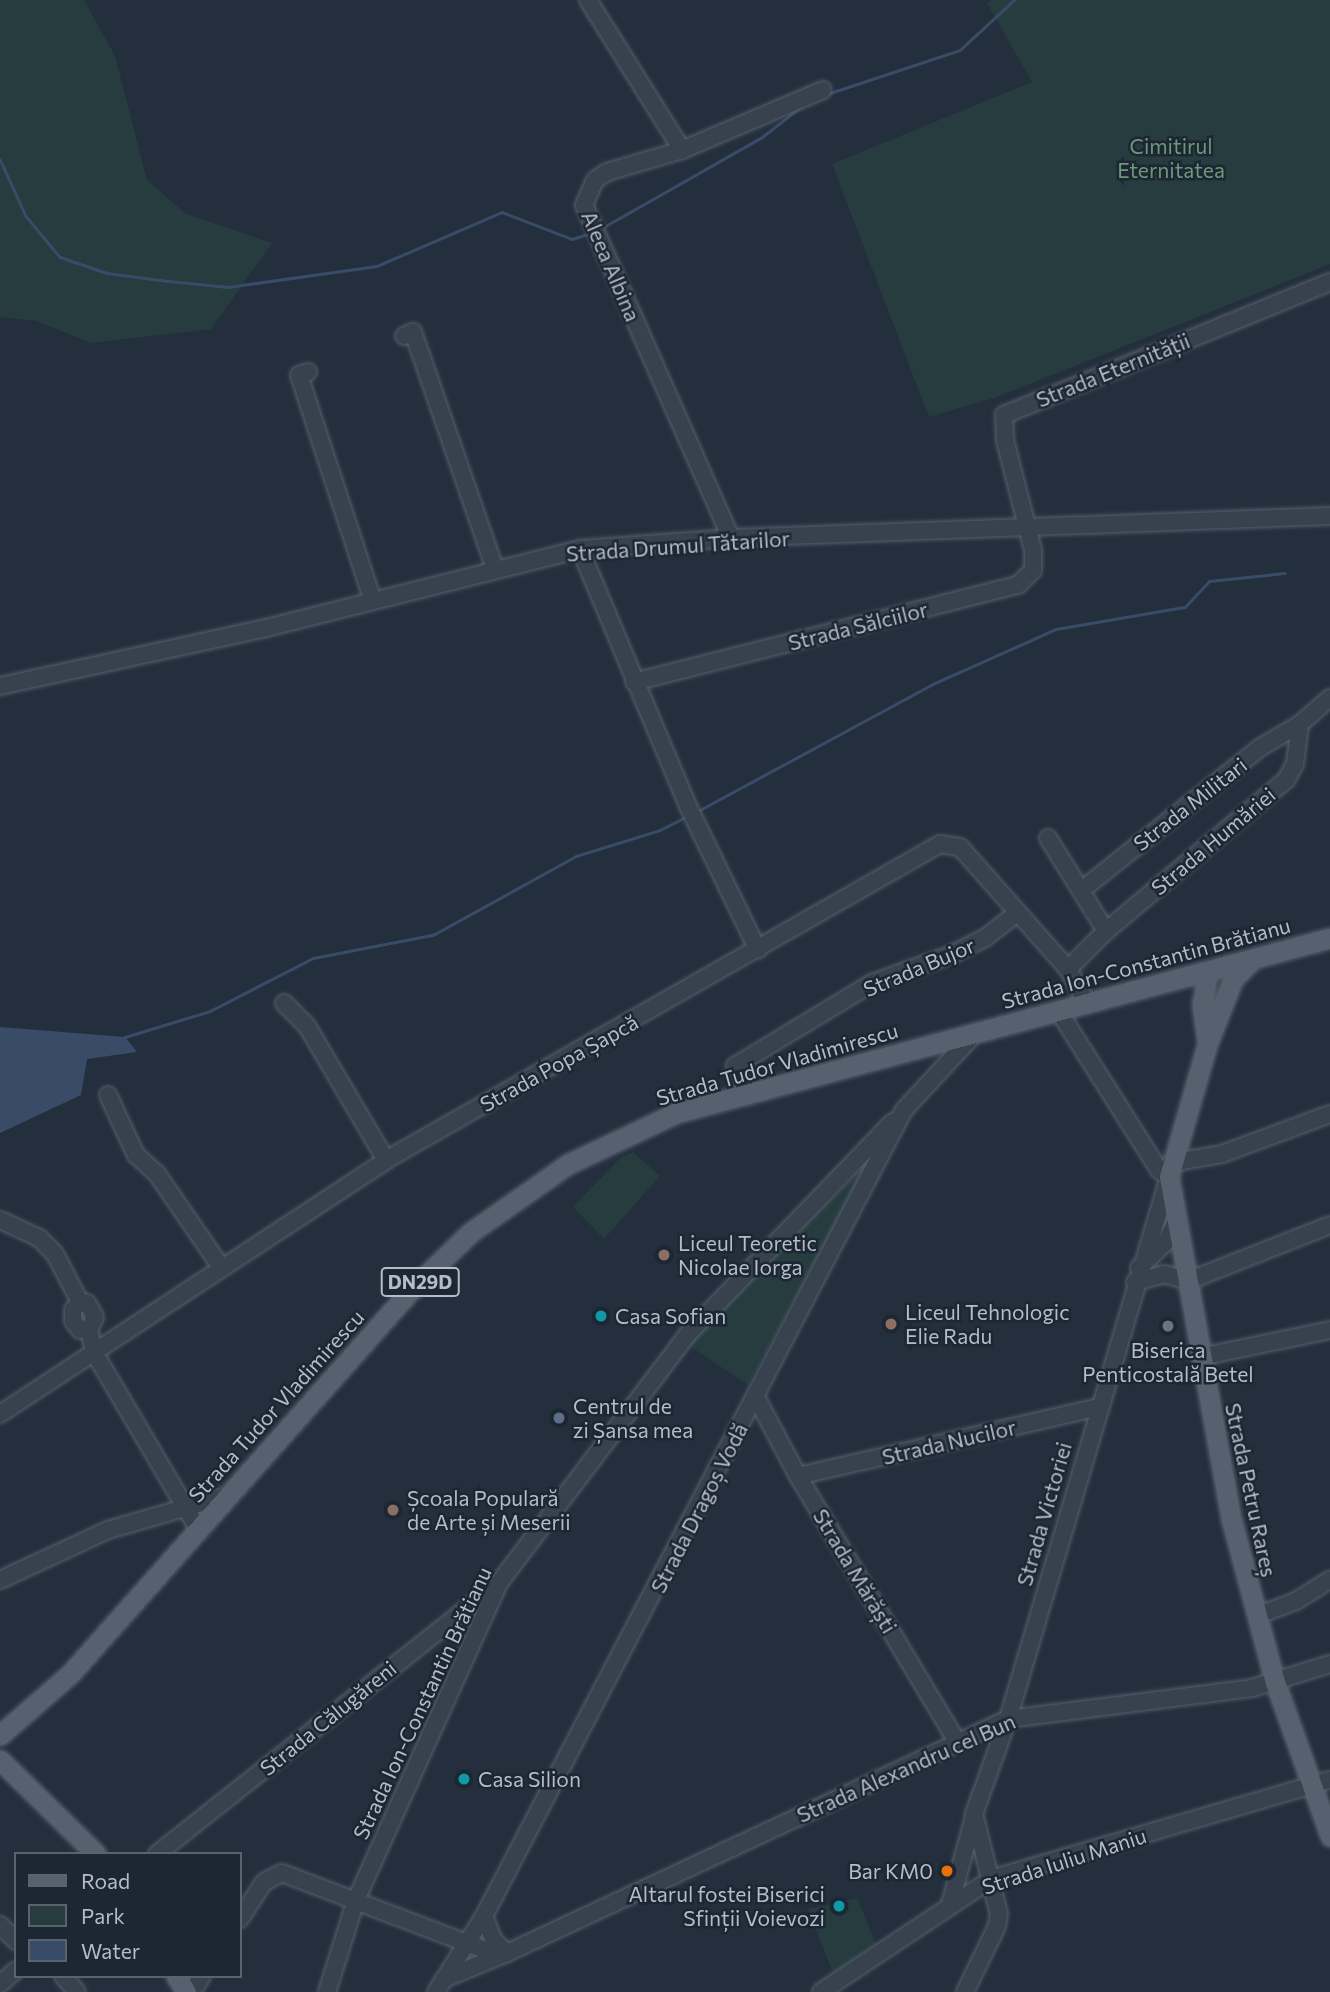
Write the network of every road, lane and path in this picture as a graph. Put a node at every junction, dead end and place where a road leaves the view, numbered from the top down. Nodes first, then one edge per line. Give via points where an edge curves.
1 (588, 0) edge
2 (823, 90) dead end
3 (682, 150) junction
4 (1330, 282) edge
5 (404, 336) dead end
6 (308, 372) dead end
7 (1330, 516) edge
8 (1028, 527) junction
9 (731, 538) junction
10 (580, 549) junction
11 (495, 569) junction
12 (372, 599) junction
13 (634, 682) junction
14 (0, 686) edge
15 (1330, 698) edge
16 (1300, 724) junction
17 (1048, 838) dead end
18 (1083, 888) junction
19 (1017, 913) junction
20 (1106, 931) junction
21 (1330, 937) edge
22 (758, 950) junction
23 (1253, 960) junction
24 (1068, 969) junction
25 (1208, 972) junction
26 (1164, 981) junction
27 (1086, 1002) junction
28 (284, 1003) dead end
29 (1202, 1004) junction
30 (1222, 1008) junction
31 (1058, 1010) junction
32 (975, 1033) junction
33 (940, 1042) junction
34 (1207, 1045) junction
35 (925, 1087) junction
36 (748, 1093) junction
37 (108, 1095) dead end
38 (904, 1110) junction
39 (1330, 1114) edge
40 (386, 1160) junction
41 (1170, 1170) junction
42 (0, 1220) edge
43 (1177, 1222) junction
44 (1330, 1224) edge
45 (220, 1267) junction
46 (1137, 1275) junction
47 (1188, 1281) junction
48 (1330, 1330) edge
49 (95, 1354) junction
50 (1200, 1357) junction
51 (756, 1397) junction
52 (1099, 1407) junction
53 (0, 1414) edge
54 (799, 1476) junction
55 (226, 1496) junction
56 (185, 1511) junction
57 (198, 1529) junction
58 (0, 1580) edge
59 (1330, 1580) edge
60 (499, 1583) junction
61 (1256, 1616) junction
62 (451, 1618) junction
63 (471, 1642) junction
64 (1330, 1664) edge
65 (1275, 1682) junction
66 (1008, 1719) junction
67 (0, 1735) edge
68 (958, 1743) junction
69 (0, 1760) edge
70 (1321, 1784) edge
71 (974, 1814) junction
72 (1330, 1836) edge
73 (94, 1852) edge
74 (159, 1852) edge
75 (991, 1879) junction
76 (356, 1900) junction
77 (951, 1901) junction
78 (242, 1916) edge
79 (484, 1916) junction
80 (0, 1925) edge
81 (14, 1939) edge
82 (467, 1943) junction
83 (506, 1953) junction
84 (14, 1972) edge
85 (65, 1978) edge
86 (446, 1978) junction
87 (0, 1984) edge
88 (825, 1991) edge
89 (77, 1992) edge
90 (327, 1992) edge
91 (436, 1992) edge
92 (965, 1992) edge

1 - 3 street
2 - 3 street, Aleea Albina
3 - 9 street, Aleea Albina via 607,172 595,180 583,205
4 - 8 street, Strada Eternității via 1004,415 1005,440
5 - 11 street via 413,332
6 - 12 street via 299,375
7 - 8 street, Strada Drumul Tătarilor
8 - 9 street, Strada Drumul Tătarilor
8 - 13 street, Strada Sălciilor via 1033,570 1029,578 1009,589
9 - 10 street, Strada Drumul Tătarilor
10 - 11 street, Strada Drumul Tătarilor
10 - 13 street
11 - 12 street, Strada Drumul Tătarilor
12 - 14 street, Strada Drumul Tătarilor via 266,628
13 - 22 street
15 - 16 street
16 - 18 street, Strada Militari via 1261,747
16 - 20 street, Strada Humăriei via 1295,764 1286,780
17 - 18 street
18 - 20 street
19 - 22 street, Strada Popa Șapcă via 960,847 940,844
19 - 24 street, Strada Popa Șapcă
19 - 36 street, Strada Bujor via 985,938 953,954 872,983 735,1066
20 - 24 street, Strada Humăriei
21 - 23 main road, Strada Ion-Constantin Brătianu / DN29D
22 - 40 street, Strada Popa Șapcă
23 - 25 main road, Strada Ion-Constantin Brătianu / DN29D
23 - 30 main road, Strada Victoriei via 1238,971
24 - 27 street, Strada Popa Șapcă
25 - 26 main road, Strada Ion-Constantin Brătianu / DN29D
25 - 29 main road, Strada Victoriei
25 - 30 main road
26 - 27 main road, Strada Ion-Constantin Brătianu / DN29D
26 - 29 main road via 1186,985
27 - 31 main road, Strada Ion-Constantin Brătianu / DN29D
28 - 40 street via 307,1026
29 - 34 main road, Strada Victoriei
30 - 34 main road, Strada Victoriei
31 - 32 main road, Strada Ion-Constantin Brătianu / DN29D
31 - 41 street via 1159,1170
32 - 33 main road, Strada Tudor Vladimirescu / DN29D
32 - 35 street, Strada Dragoș Vodă
33 - 35 street
33 - 36 main road, Strada Tudor Vladimirescu / DN29D
34 - 41 main road, Strada Victoriei
35 - 38 street, Strada Dragoș Vodă
36 - 55 main road, Strada Tudor Vladimirescu / DN29D via 677,1113 620,1137 568,1164 471,1232 375,1327
37 - 45 street via 136,1155 157,1174
38 - 51 street, Strada Dragoș Vodă
38 - 60 street, Strada Ion-Constantin Brătianu via 687,1335
39 - 41 street
40 - 45 street, Strada Popa Șapcă
41 - 43 main road, Strada Petru Rareș
41 - 46 street, Strada Victoriei
42 - 49 street via 39,1238 55,1254 80,1302 73,1310 73,1321 80,1330 89,1330
43 - 46 street
43 - 47 main road, Strada Petru Rareș
44 - 47 street
45 - 49 street, Strada Popa Șapcă
46 - 47 street via 1164,1274
46 - 52 street, Strada Victoriei
47 - 50 main road, Strada Petru Rareș
48 - 50 street
49 - 53 street, Strada Popa Șapcă
49 - 56 street
50 - 61 main road, Strada Petru Rareș via 1232,1522
51 - 54 street, Strada Mărăști
51 - 79 street, Strada Dragoș Vodă
52 - 54 street, Strada Nucilor
52 - 66 street, Strada Victoriei
54 - 68 street, Strada Mărăști
55 - 56 street
55 - 57 main road, Strada Tudor Vladimirescu / DN29D
56 - 57 street
56 - 58 street via 108,1530
57 - 67 main road, Strada Tudor Vladimirescu / DN29D via 70,1674
59 - 61 street via 1296,1601
60 - 62 street, Strada Călugăreni
60 - 63 street, Strada Ion-Constantin Brătianu
61 - 65 main road, Strada Petru Rareș
62 - 63 street
62 - 74 street, Strada Călugăreni
63 - 76 street, Strada Ion-Constantin Brătianu
64 - 65 street, Strada Alexandru cel Bun
65 - 66 street, Strada Alexandru cel Bun via 1216,1694
65 - 70 main road, Strada Petru Rareș
66 - 68 street, Strada Alexandru cel Bun
66 - 71 street, Strada Victoriei
68 - 83 street, Strada Alexandru cel Bun
69 - 73 main road
70 - 72 main road, Strada Petru Rareș
70 - 75 street, Strada Iuliu Maniu
71 - 75 street
71 - 77 street, Strada Victoriei
75 - 77 street, Strada Iuliu Maniu
75 - 92 street via 997,1926
76 - 78 street via 282,1873 264,1882
76 - 82 street
76 - 90 street, Strada Ion-Constantin Brătianu
77 - 88 street, Strada Iuliu Maniu
79 - 82 street, Strada Dragoș Vodă
79 - 83 street via 494,1941
80 - 81 street
82 - 83 street
82 - 86 street, Strada Dragoș Vodă
83 - 86 street, Strada Alexandru cel Bun
84 - 87 street
85 - 89 street
86 - 91 street, Strada Dragoș Vodă

